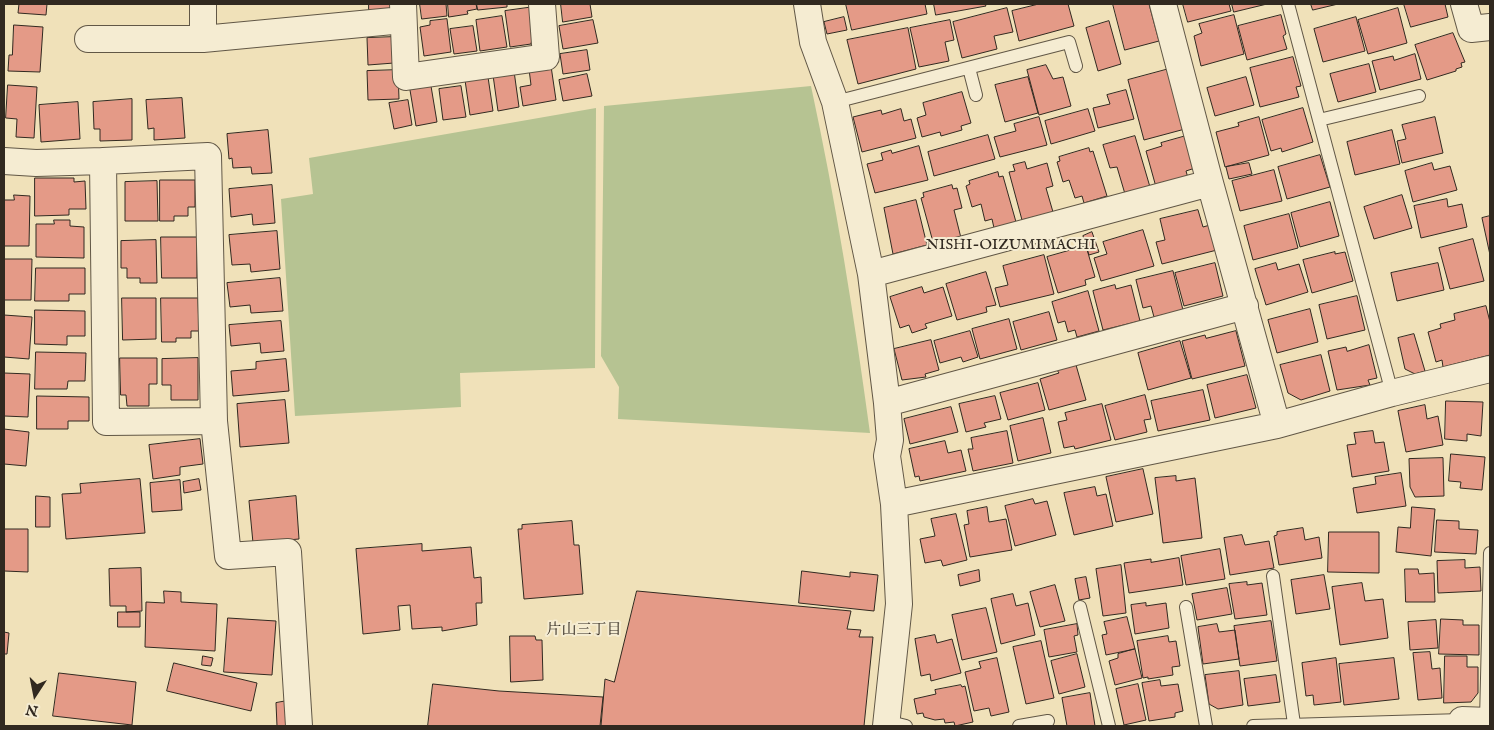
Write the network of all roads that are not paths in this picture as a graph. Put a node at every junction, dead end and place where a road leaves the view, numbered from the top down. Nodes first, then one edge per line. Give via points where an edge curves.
1 (203, 4) edge
2 (542, 4) edge
3 (807, 4) edge
4 (1164, 4) edge
5 (1288, 4) edge
6 (1464, 4) edge
7 (403, 12) edge
8 (1490, 27) edge
9 (88, 39) dead end
10 (203, 39) junction
11 (1076, 66) dead end
12 (969, 68) junction
13 (976, 95) dead end
14 (1419, 96) dead end
15 (835, 102) junction
16 (1319, 120) junction
17 (4, 161) edge
18 (103, 161) junction
19 (1210, 183) junction
20 (871, 274) junction
21 (1245, 306) junction
22 (1490, 369) edge
23 (1392, 393) junction
24 (887, 403) junction
25 (214, 421) junction
26 (1277, 425) junction
27 (894, 504) junction
28 (1490, 554) edge
29 (1273, 576) dead end
30 (1080, 607) dead end
31 (1186, 607) dead end
32 (1048, 721) dead end
33 (1475, 722) edge
34 (893, 724) edge
35 (1294, 724) junction
36 (299, 726) edge
37 (1019, 726) edge
38 (1109, 726) edge
39 (1206, 726) edge
40 (1253, 726) edge

1 - 10 street
2 - 7 street via 546,57 406,77
3 - 15 street via 814,42
4 - 19 street
5 - 16 lane
6 - 8 street via 1472,29
7 - 10 street
9 - 10 street
11 - 12 lane via 1069,42
12 - 13 lane
12 - 15 lane
14 - 16 lane
15 - 20 street
16 - 23 lane
17 - 18 street via 36,164
18 - 25 street via 106,422
18 - 25 street via 208,156
19 - 20 street
19 - 21 street
20 - 24 street
21 - 24 street
21 - 26 street
22 - 23 street
23 - 26 street
24 - 27 street via 890,440 887,456
25 - 36 street via 228,556 288,552
26 - 27 street
27 - 34 street via 899,604
28 - 33 lane
29 - 35 lane
30 - 38 lane
31 - 39 lane
32 - 37 lane
33 - 35 lane
35 - 40 lane

